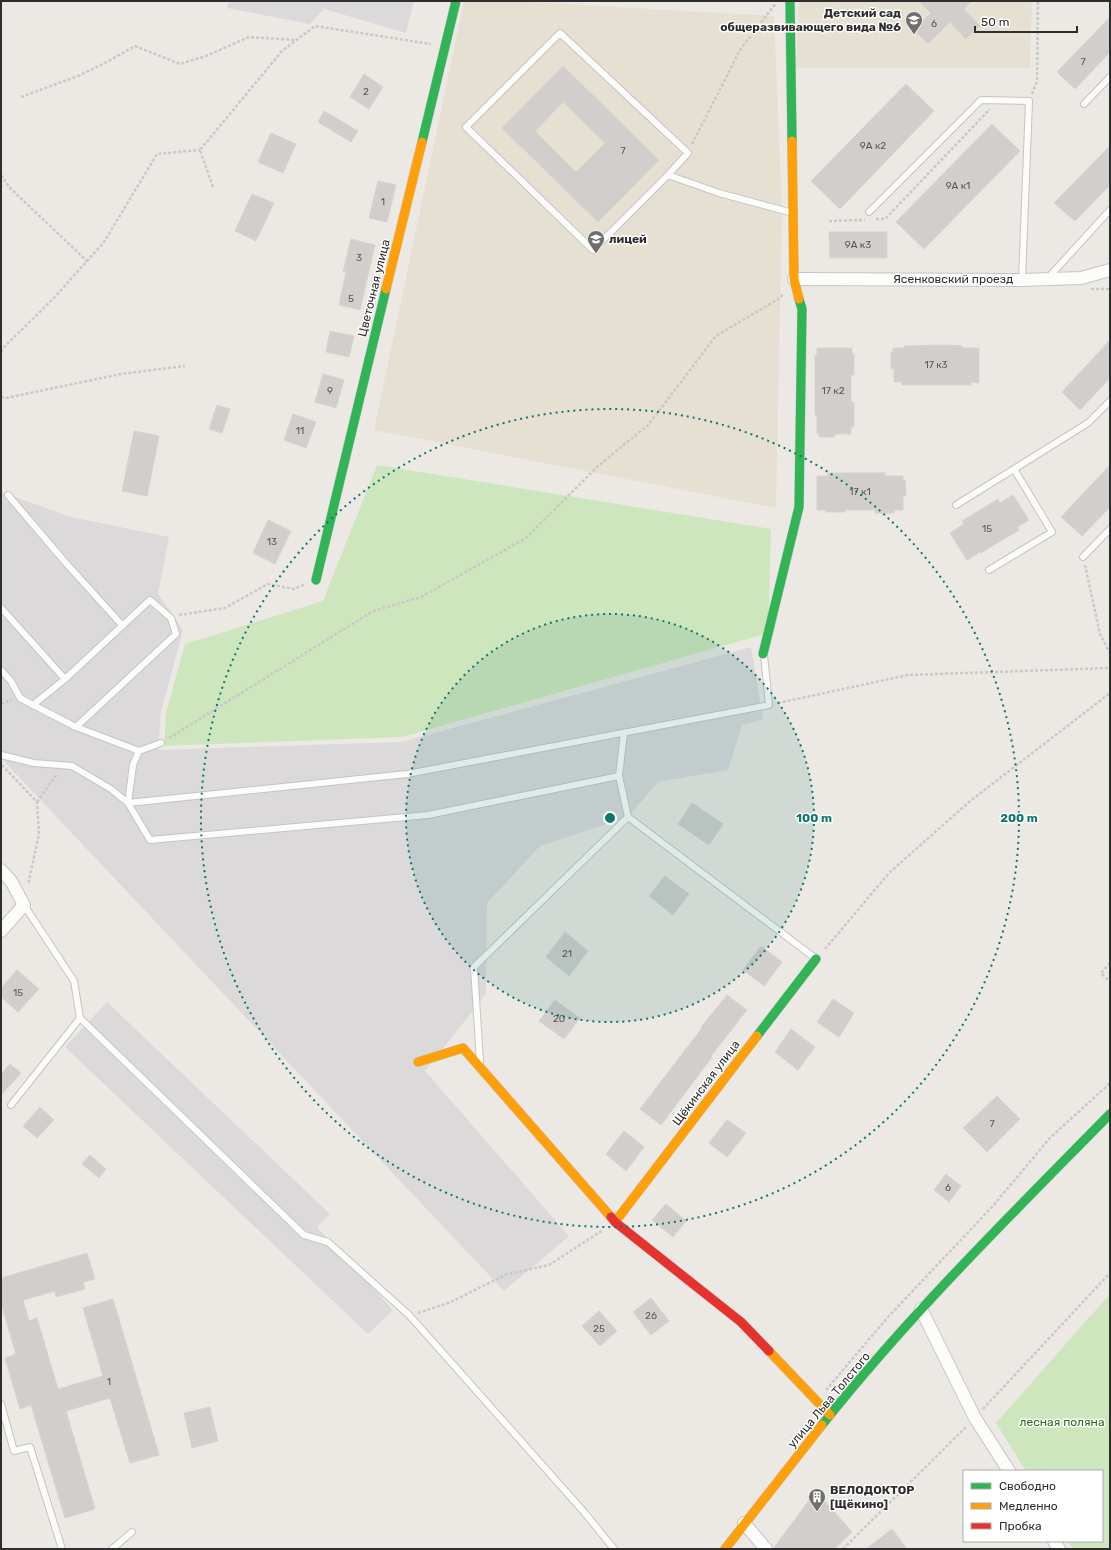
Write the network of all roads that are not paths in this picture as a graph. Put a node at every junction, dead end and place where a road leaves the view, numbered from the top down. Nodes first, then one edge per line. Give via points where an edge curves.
1 (456, 1) edge
2 (790, 1) edge
3 (1110, 77) edge
4 (1084, 104) dead end
5 (668, 175) junction
6 (1110, 210) edge
7 (869, 212) dead end
8 (793, 213) junction
9 (1110, 270) edge
10 (794, 278) junction
11 (1047, 279) junction
12 (1022, 280) junction
13 (1110, 400) edge
14 (1014, 469) junction
15 (8, 495) dead end
16 (956, 505) dead end
17 (1110, 529) edge
18 (1083, 557) road end
19 (989, 570) dead end
20 (316, 580) road end
21 (1, 608) edge
22 (122, 625) junction
23 (763, 654) joint
24 (1, 670) edge
25 (66, 679) junction
26 (33, 705) junction
27 (76, 727) junction
28 (624, 733) junction
29 (161, 743) road end
30 (139, 751) junction
31 (1, 755) edge
32 (619, 776) junction
33 (128, 803) junction
34 (628, 817) junction
35 (1, 870) edge
36 (24, 905) junction
37 (1, 931) edge
38 (816, 959) joint
39 (80, 1018) junction
40 (418, 1062) dead end
41 (480, 1068) junction
42 (11, 1105) dead end
43 (1110, 1114) edge
44 (615, 1222) junction
45 (921, 1309) junction
46 (1, 1404) edge
47 (830, 1415) junction
48 (1008, 1470) edge
49 (744, 1523) junction
50 (132, 1532) dead end
51 (62, 1549) edge
52 (112, 1549) edge
53 (614, 1549) edge
54 (725, 1549) edge
55 (766, 1549) edge

1 - 20 street, Цветочная улица
2 - 8 street
3 - 4 lane
5 - 5 lane via 688,153 560,33 466,127 593,250
5 - 8 lane via 719,193
6 - 11 lane
7 - 12 lane via 981,100 1029,101
8 - 10 street
9 - 11 street, Ясенковский проезд via 1081,278
10 - 12 street, Ясенковский проезд
10 - 23 street via 802,309 799,507
11 - 12 street, Ясенковский проезд
13 - 14 lane via 1088,423
14 - 16 lane
14 - 19 lane via 1052,532
15 - 22 lane
17 - 18 lane
21 - 25 lane
22 - 25 lane
22 - 27 lane via 150,600 171,618 176,634
23 - 28 lane via 769,705
24 - 26 lane via 11,681 20,698
25 - 26 lane
26 - 27 lane
27 - 30 lane
28 - 32 lane
28 - 33 lane via 407,774
29 - 30 lane
30 - 33 lane via 133,765
31 - 33 lane via 34,763 72,766 111,789
32 - 33 lane via 428,815 150,840
32 - 34 lane
34 - 38 lane
34 - 41 lane via 474,967
35 - 36 street via 11,881
36 - 37 street
36 - 39 lane via 74,981
38 - 44 street, Щёкинская улица
39 - 42 lane
39 - 53 lane via 304,1235 328,1242 410,1316
40 - 41 street via 463,1048
41 - 44 street
43 - 45 street, улица Льва Толстого
44 - 47 street via 741,1322
45 - 47 street, улица Льва Толстого
45 - 48 street via 975,1418
46 - 51 lane via 14,1451 30,1447
47 - 49 street, улица Льва Толстого
49 - 54 street, улица Льва Толстого
49 - 55 street
50 - 52 lane

